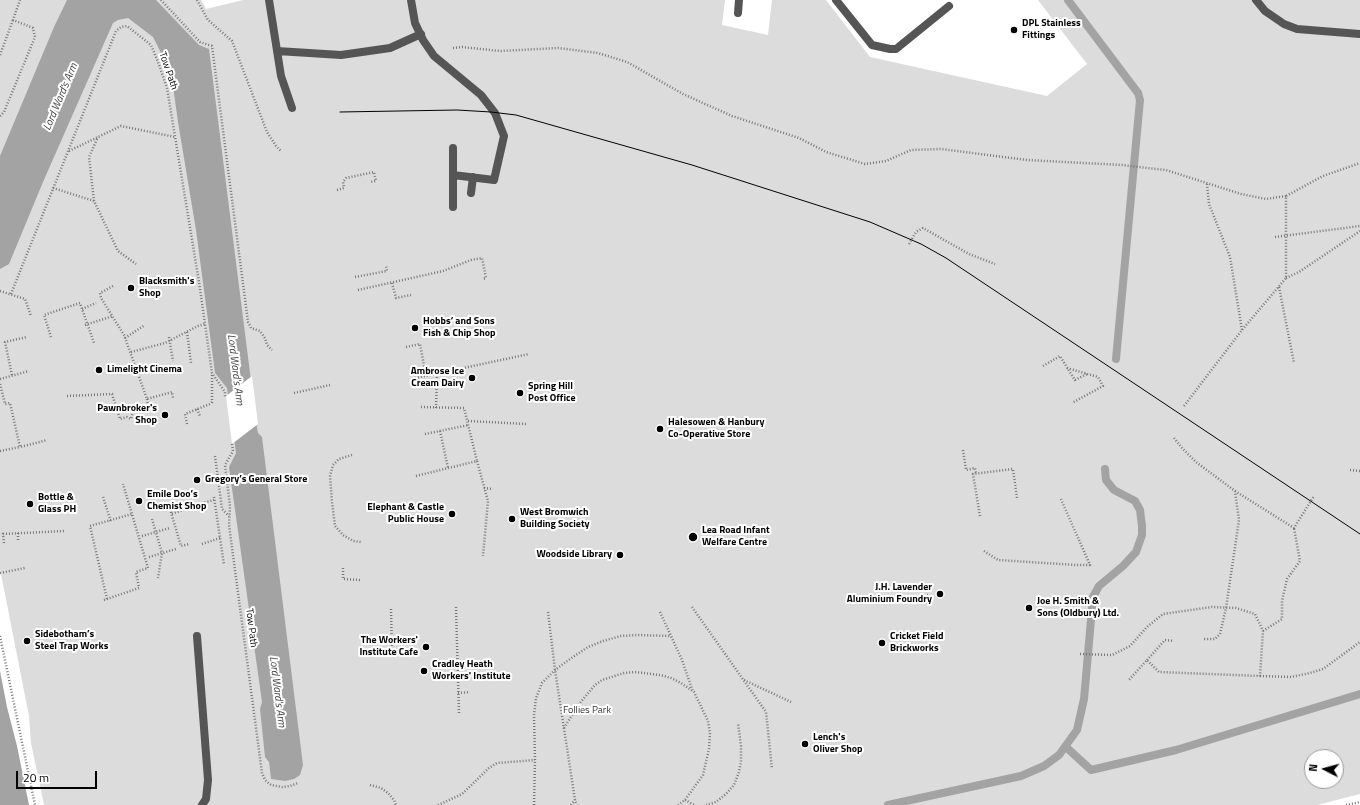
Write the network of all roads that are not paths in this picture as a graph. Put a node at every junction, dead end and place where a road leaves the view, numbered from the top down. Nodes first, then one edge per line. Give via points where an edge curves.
1 (269, 0) edge
2 (411, 0) edge
3 (739, 0) edge
4 (836, 0) edge
5 (1256, 0) edge
6 (949, 6) dead end
7 (738, 13) dead end
8 (421, 34) junction
9 (1360, 34) edge
10 (277, 51) junction
11 (292, 108) dead end
12 (453, 148) dead end
13 (453, 175) junction
14 (473, 177) junction
15 (471, 193) dead end
16 (453, 207) dead end
17 (197, 636) dead end
18 (202, 805) edge

1 - 10 street
2 - 8 street
3 - 7 street
4 - 6 street via 872,45 890,49 896,48
5 - 9 street via 1265,11 1284,24 1297,29
8 - 10 street via 390,48 340,55
8 - 14 street via 434,56 481,95 496,113 504,136 494,180
10 - 11 street via 281,76
12 - 13 street
13 - 14 street
13 - 16 street
14 - 15 street
17 - 18 street via 208,780 206,799

